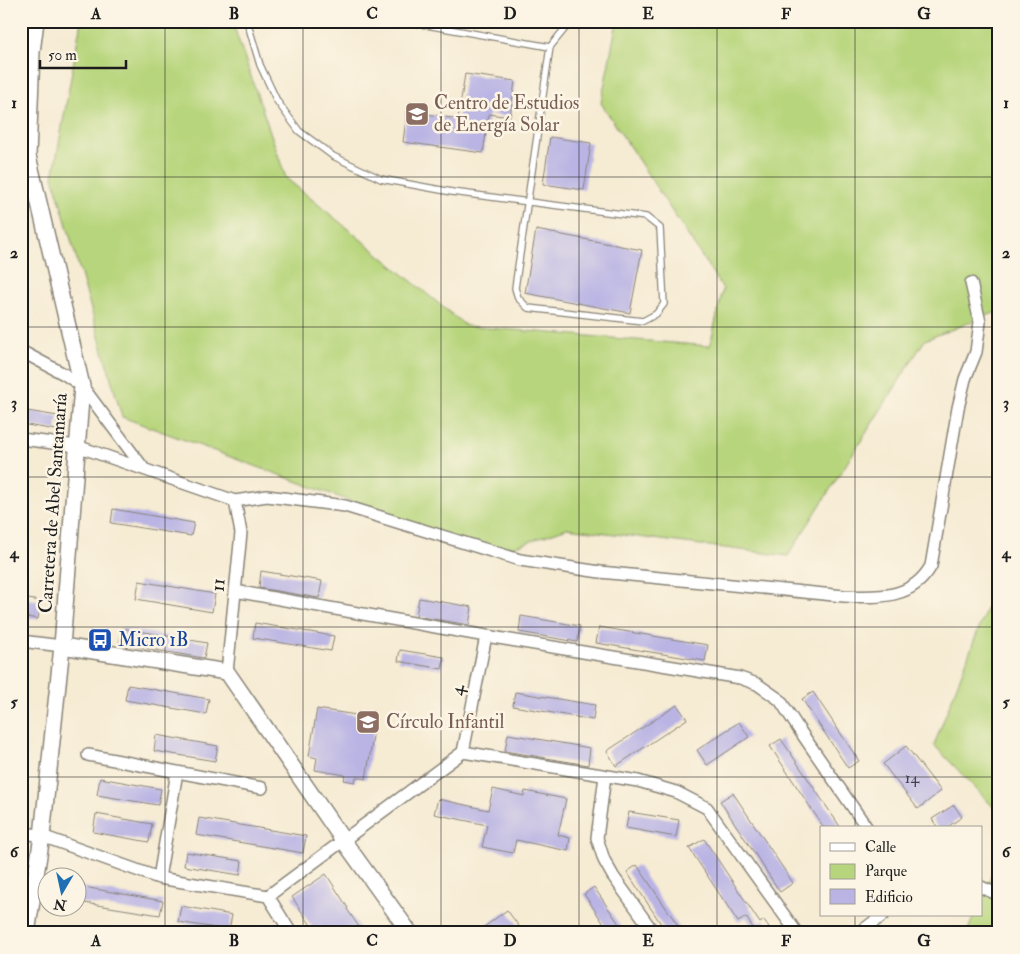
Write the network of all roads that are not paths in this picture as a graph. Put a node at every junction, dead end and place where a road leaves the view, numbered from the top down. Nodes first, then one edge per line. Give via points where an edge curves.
1 (36, 21) edge
2 (247, 21) edge
3 (404, 21) edge
4 (571, 21) edge
5 (550, 47) junction
6 (528, 202) junction
7 (971, 283) dead end
8 (21, 351) edge
9 (82, 386) junction
10 (21, 439) edge
11 (78, 446) junction
12 (144, 469) junction
13 (235, 501) junction
14 (235, 591) junction
15 (486, 636) junction
16 (21, 641) edge
17 (62, 646) junction
18 (227, 672) junction
19 (463, 752) junction
20 (88, 754) dead end
21 (177, 772) junction
22 (605, 776) junction
23 (262, 788) dead end
24 (866, 826) edge
25 (21, 832) edge
26 (42, 836) junction
27 (342, 840) junction
28 (159, 878) junction
29 (982, 887) edge
30 (999, 895) edge
31 (268, 896) junction
32 (881, 916) edge
33 (27, 933) edge
34 (291, 933) edge
35 (410, 933) edge
36 (654, 933) edge
37 (797, 933) edge
38 (858, 933) edge

1 - 9 main road, Carretera de Abel Santamaría via 28,156
2 - 6 lane via 260,65 276,101 299,131 332,156 381,178
3 - 5 lane
4 - 5 lane
5 - 6 lane
6 - 6 lane via 646,217 660,228 664,304 656,314 643,321 528,308 514,288
7 - 13 street via 980,322 976,352 958,408 931,566 920,580 896,594 884,597 844,596 600,572 520,560 345,506 267,496
8 - 9 street
9 - 11 main road, Carretera de Abel Santamaría
9 - 12 street
10 - 11 street
11 - 12 street
11 - 17 main road, Carretera de Abel Santamaría
12 - 13 street
13 - 14 street, 11 via 240,533
14 - 15 street
14 - 18 street, 11
15 - 19 street, 4
15 - 24 street via 740,678 757,684 780,700
16 - 17 street
17 - 18 main road
17 - 26 main road, Carretera de Abel Santamaría
18 - 27 main road
19 - 22 street
19 - 27 street
20 - 21 street
21 - 23 street
21 - 28 street
22 - 36 street via 597,838 613,876
22 - 37 street via 676,792 707,808
25 - 26 street
26 - 28 street
26 - 33 main road, Carretera de Abel Santamaría
27 - 31 street
27 - 35 main road
28 - 31 street
29 - 30 street
31 - 34 street
32 - 38 street

